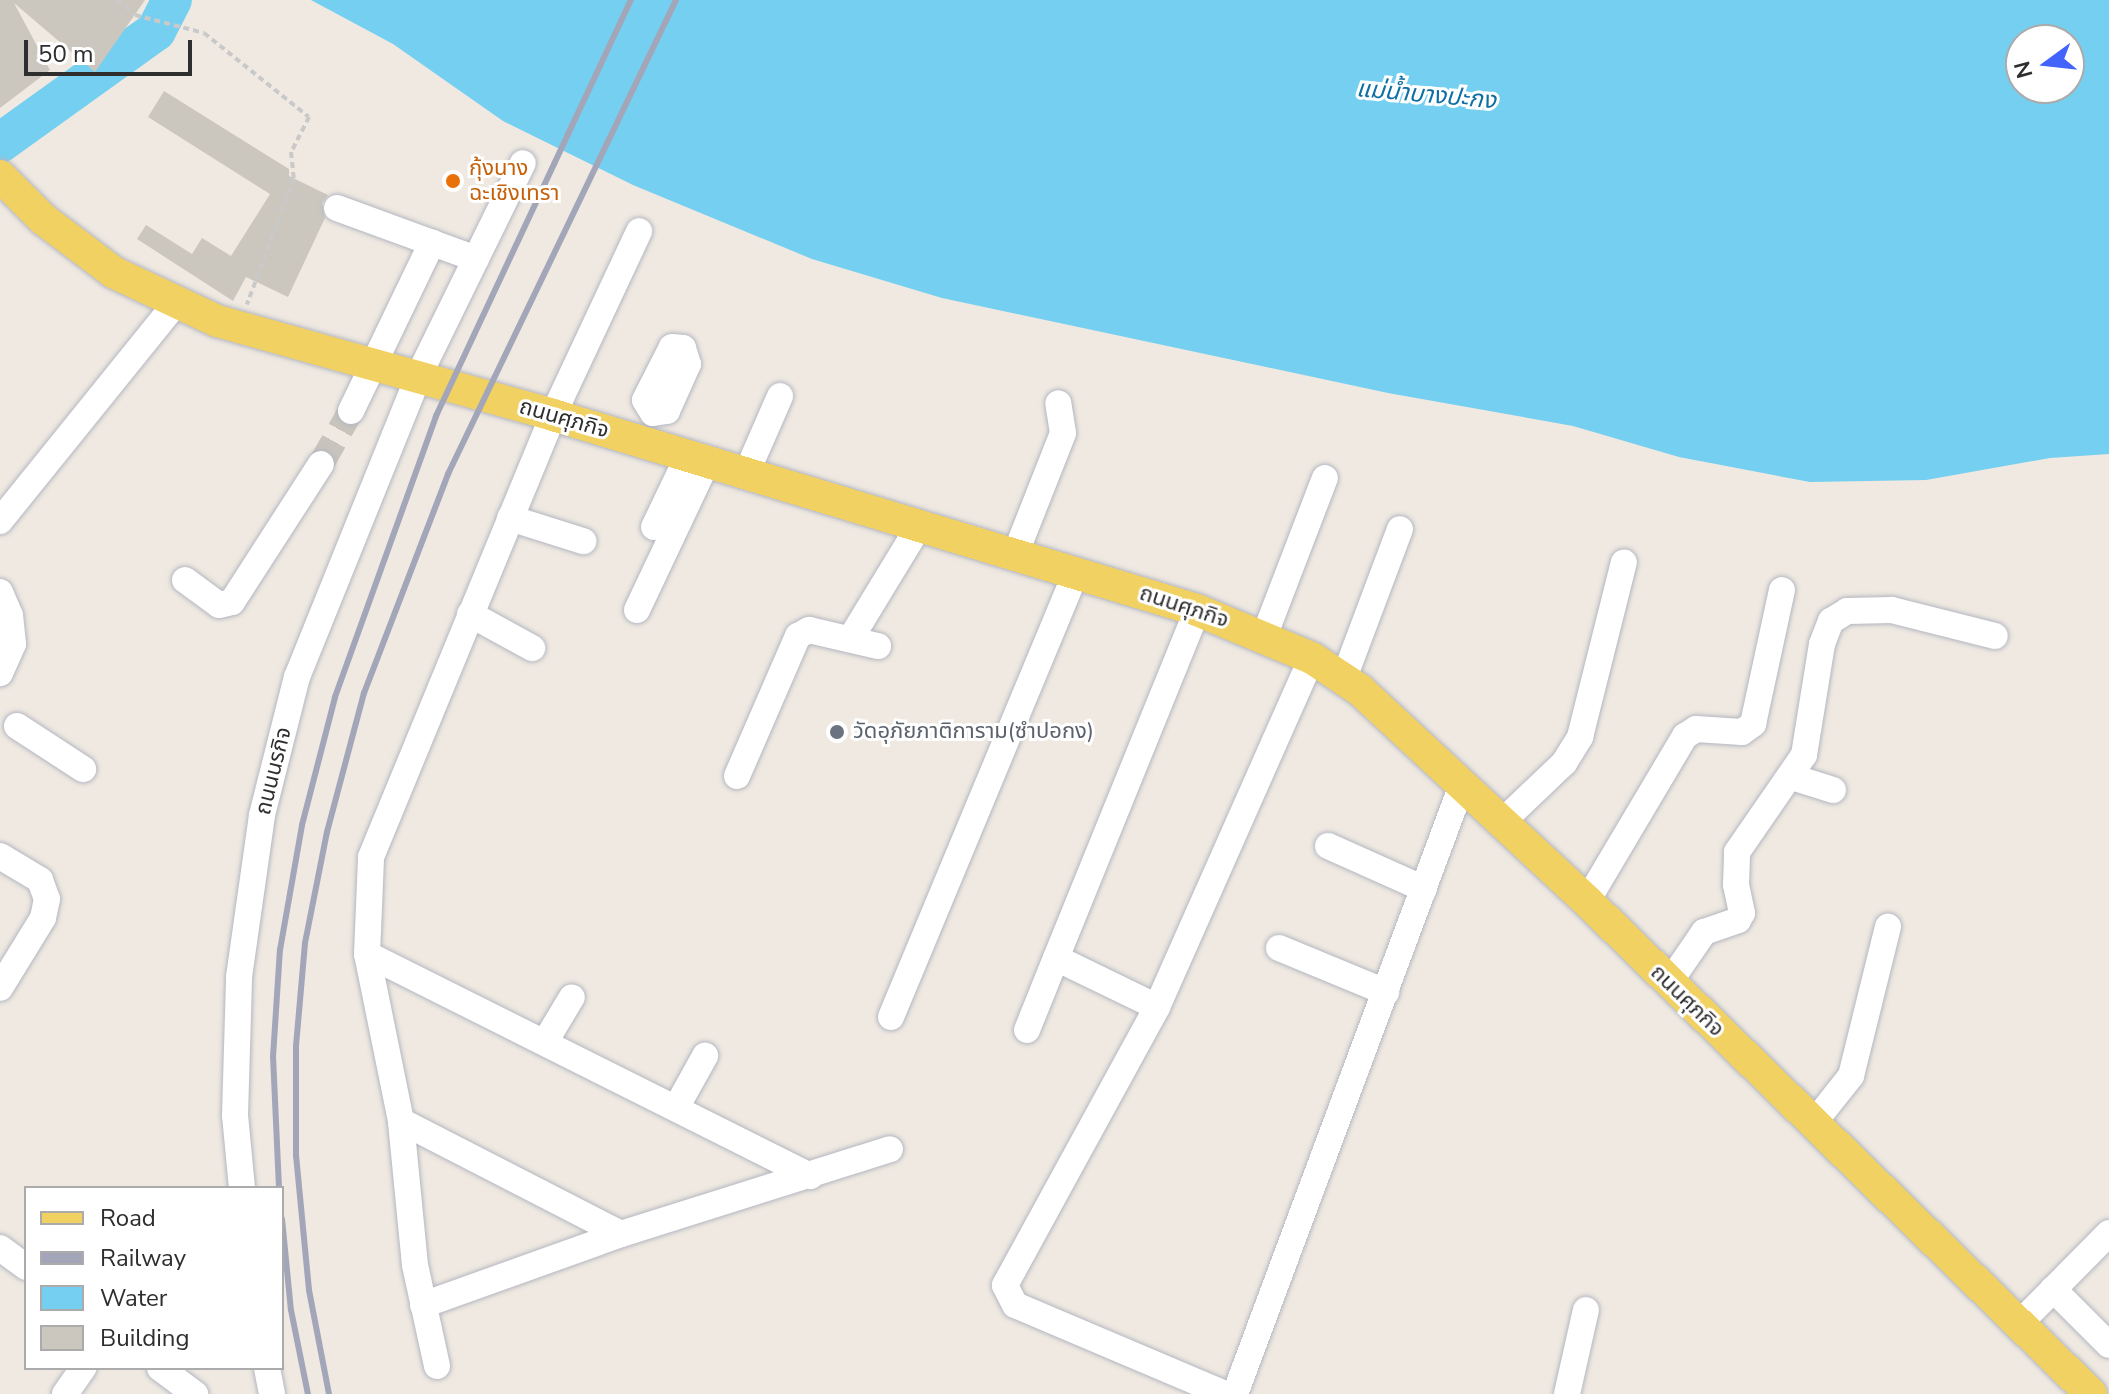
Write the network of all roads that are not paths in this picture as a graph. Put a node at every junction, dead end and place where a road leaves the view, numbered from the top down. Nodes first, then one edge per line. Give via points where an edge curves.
1 (523, 163) dead end
2 (0, 176) edge
3 (337, 208) dead end
4 (639, 231) dead end
5 (432, 243) junction
6 (476, 259) junction
7 (174, 305) junction
8 (375, 365) junction
9 (418, 377) junction
10 (780, 396) dead end
11 (1058, 403) dead end
12 (351, 411) tunnel mouth
13 (653, 413) dead end
14 (553, 415) junction
15 (638, 441) junction
16 (697, 459) junction
17 (321, 464) tunnel mouth
18 (746, 474) junction
19 (1325, 478) dead end
20 (510, 518) junction
21 (0, 521) edge
22 (654, 527) dead end
23 (1400, 529) dead end
24 (583, 541) dead end
25 (907, 547) junction
26 (1015, 555) junction
27 (1624, 562) dead end
28 (1075, 574) junction
29 (185, 580) dead end
30 (1782, 590) dead end
31 (0, 592) edge
32 (637, 610) dead end
33 (1197, 610) junction
34 (470, 614) junction
35 (1265, 634) junction
36 (1995, 636) dead end
37 (851, 638) junction
38 (878, 646) dead end
39 (532, 648) dead end
40 (1312, 658) junction
41 (0, 673) edge
42 (1344, 678) junction
43 (7, 719) edge
44 (83, 769) dead end
45 (737, 776) dead end
46 (1792, 777) junction
47 (1462, 785) junction
48 (1833, 790) dead end
49 (1502, 822) junction
50 (1328, 846) dead end
51 (0, 856) edge
52 (1424, 889) junction
53 (1587, 901) junction
54 (1888, 926) dead end
55 (1279, 948) dead end
56 (367, 954) junction
57 (1056, 958) junction
58 (1669, 983) junction
59 (0, 988) edge
60 (1386, 992) junction
61 (572, 997) dead end
62 (1157, 1007) junction
63 (891, 1017) dead end
64 (1027, 1030) dead end
65 (545, 1042) junction
66 (705, 1056) dead end
67 (676, 1108) junction
68 (401, 1121) junction
69 (1812, 1125) junction
70 (890, 1149) dead end
71 (810, 1176) junction
72 (242, 1186) edge
73 (2109, 1233) edge
74 (621, 1234) junction
75 (0, 1248) edge
76 (24, 1266) edge
77 (2053, 1289) junction
78 (423, 1305) junction
79 (1586, 1310) dead end
80 (2019, 1324) junction
81 (2109, 1345) edge
82 (437, 1366) dead end
83 (82, 1370) edge
84 (163, 1370) edge
85 (267, 1370) edge
86 (65, 1394) edge
87 (195, 1394) edge
88 (272, 1394) edge
89 (1225, 1394) edge
90 (1235, 1394) edge
91 (1567, 1394) edge
92 (2091, 1394) edge

1 - 6 street, ถนนนรกิจ
2 - 7 main road, ถนนศุภกิจ via 43,219 113,272
3 - 5 street
4 - 14 street
5 - 6 street
5 - 8 street
6 - 9 street, ถนนนรกิจ
7 - 8 main road, ถนนศุภกิจ
7 - 21 street
8 - 9 main road, ถนนศุภกิจ
8 - 12 street
9 - 14 main road, ถนนศุภกิจ
9 - 72 street, ถนนนรกิจ via 297,677 262,815 239,977 235,1115
10 - 18 street
11 - 26 street via 1063,433
13 - 15 street
14 - 15 main road, ถนนศุภกิจ
14 - 20 street
15 - 16 main road, ถนนศุภกิจ
16 - 18 main road, ถนนศุภกิจ
16 - 22 street
16 - 32 street
17 - 29 street via 232,602 219,605
18 - 25 main road, ถนนศุภกิจ
19 - 35 street
20 - 24 street
20 - 34 street
23 - 42 street
25 - 26 main road, ถนนศุภกิจ
25 - 37 street
26 - 28 main road, ถนนศุภกิจ
27 - 49 street via 1580,737 1564,763
28 - 33 main road, ถนนศุภกิจ
28 - 63 street
30 - 53 street via 1753,724 1742,732 1696,729 1685,736
31 - 41 street via 10,615 13,644
33 - 35 main road, ถนนศุภกิจ
33 - 57 street
34 - 39 street
34 - 56 street via 379,832 366,891
35 - 40 main road, ถนนศุภกิจ
36 - 46 street via 1892,610 1847,611 1831,621 1822,644 1804,755
37 - 38 street
37 - 45 street via 809,630 798,636
40 - 42 main road, ถนนศุภกิจ
40 - 62 street
42 - 47 main road, ถนนศุภกิจ
43 - 44 street
46 - 48 street
46 - 58 street via 1750,826 1737,852 1742,913 1738,920 1704,932
47 - 49 main road, ถนนศุภกิจ
47 - 52 street
49 - 53 main road, ถนนศุภกิจ
50 - 52 street
51 - 59 street via 40,880 47,899 43,918
52 - 60 street
53 - 58 main road, ถนนศุภกิจ
54 - 69 street via 1851,1076
55 - 60 street
56 - 65 street
56 - 68 street
57 - 62 street
57 - 64 street
58 - 69 main road, ถนนศุภกิจ
60 - 90 street
61 - 65 street
62 - 89 street via 1005,1293 1015,1305
65 - 67 street
66 - 67 street
67 - 71 street
68 - 74 street
68 - 78 street
69 - 80 main road, ถนนศุภกิจ
70 - 71 street
71 - 74 street
73 - 77 street
74 - 78 street
75 - 76 street
77 - 80 street
77 - 81 street
78 - 82 street
79 - 91 street
80 - 92 main road, ถนนศุภกิจ
83 - 86 street
84 - 87 street
85 - 88 street

